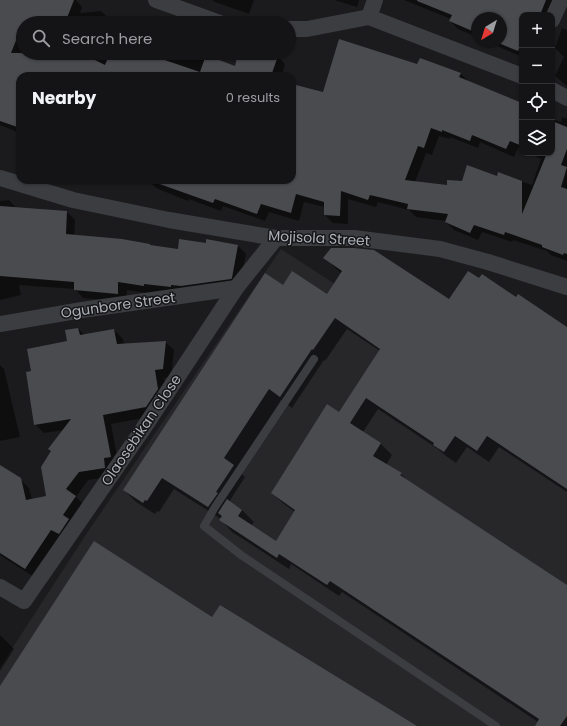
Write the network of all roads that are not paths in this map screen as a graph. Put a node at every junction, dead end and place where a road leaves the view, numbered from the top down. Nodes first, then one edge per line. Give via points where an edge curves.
1 (156, 0) edge
2 (375, 0) edge
3 (561, 0) edge
4 (555, 13) edge
5 (201, 16) edge
6 (369, 17) junction
7 (296, 29) edge
8 (519, 75) edge
9 (555, 92) edge
10 (567, 98) edge
11 (0, 178) edge
12 (16, 183) edge
13 (20, 184) edge
14 (276, 238) junction
15 (567, 286) edge
16 (236, 288) junction
17 (0, 324) edge
18 (314, 359) dead end
19 (0, 587) edge
20 (496, 726) edge

1 - 5 street
2 - 6 street
3 - 4 street
6 - 7 street
6 - 8 street
9 - 10 street
11 - 12 street, Mojisola Street
13 - 14 street, Mojisola Street via 73,200
14 - 15 street, Mojisola Street via 354,238 440,249
14 - 16 street, Olaosebikan Close
16 - 17 street, Ogunbore Street
16 - 19 street, Olaosebikan Close via 141,432 24,601
18 - 20 lane via 204,526 241,555

